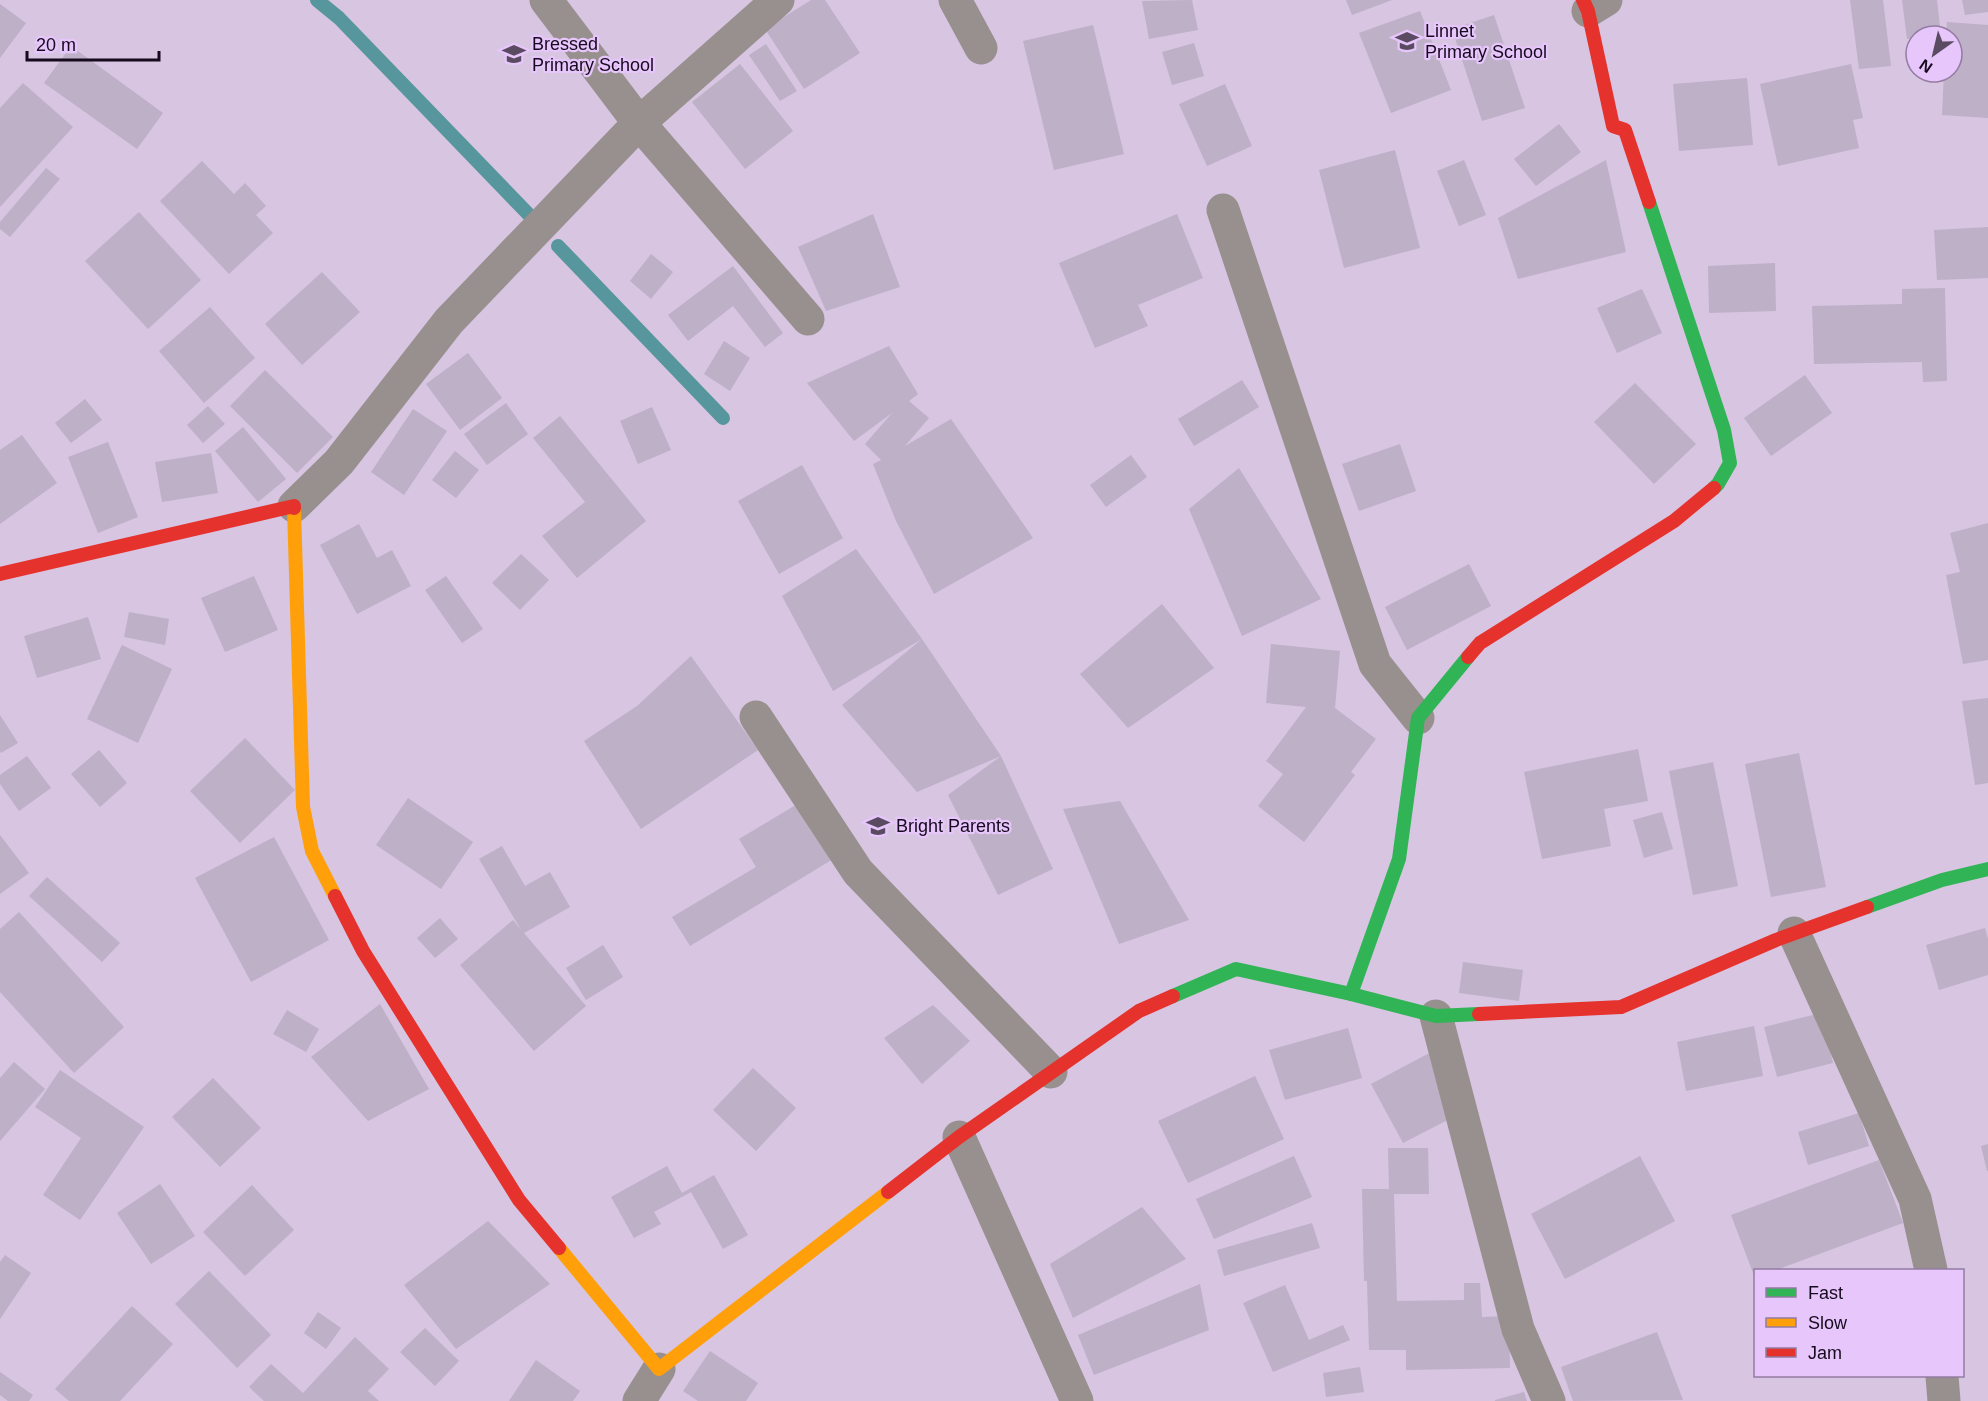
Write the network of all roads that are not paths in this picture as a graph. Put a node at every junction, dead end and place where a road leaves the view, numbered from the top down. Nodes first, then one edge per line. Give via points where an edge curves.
1 (546, 0) edge
2 (778, 0) edge
3 (955, 0) edge
4 (1593, 4) edge
5 (981, 48) dead end
6 (639, 123) junction
7 (1223, 210) dead end
8 (808, 319) dead end
9 (294, 506) junction
10 (0, 574) edge
11 (756, 717) dead end
12 (1418, 718) junction
13 (1988, 869) edge
14 (1794, 933) junction
15 (1351, 994) junction
16 (1436, 1016) junction
17 (1052, 1072) junction
18 (959, 1137) junction
19 (1930, 1269) edge
20 (659, 1369) junction
21 (1942, 1377) edge
22 (639, 1401) edge
23 (1077, 1401) edge
24 (1549, 1401) edge
25 (1944, 1401) edge

1 - 6 street
2 - 6 street
3 - 5 street
4 - 12 street via 1599,68 1613,126 1625,130 1725,430 1730,463 1719,484 1674,521 1480,643
6 - 8 street
6 - 9 street via 449,321 339,462
7 - 12 street via 1375,664
9 - 10 street
9 - 20 street via 303,807 312,851 363,951 519,1200
11 - 17 street via 858,872
12 - 15 street via 1399,860
13 - 14 street via 1942,880
14 - 16 street via 1621,1007
14 - 19 street via 1915,1199
15 - 16 street
15 - 17 street via 1236,969 1139,1011
16 - 24 street via 1518,1329
17 - 18 street
18 - 20 street
18 - 23 street
20 - 22 street
21 - 25 street

